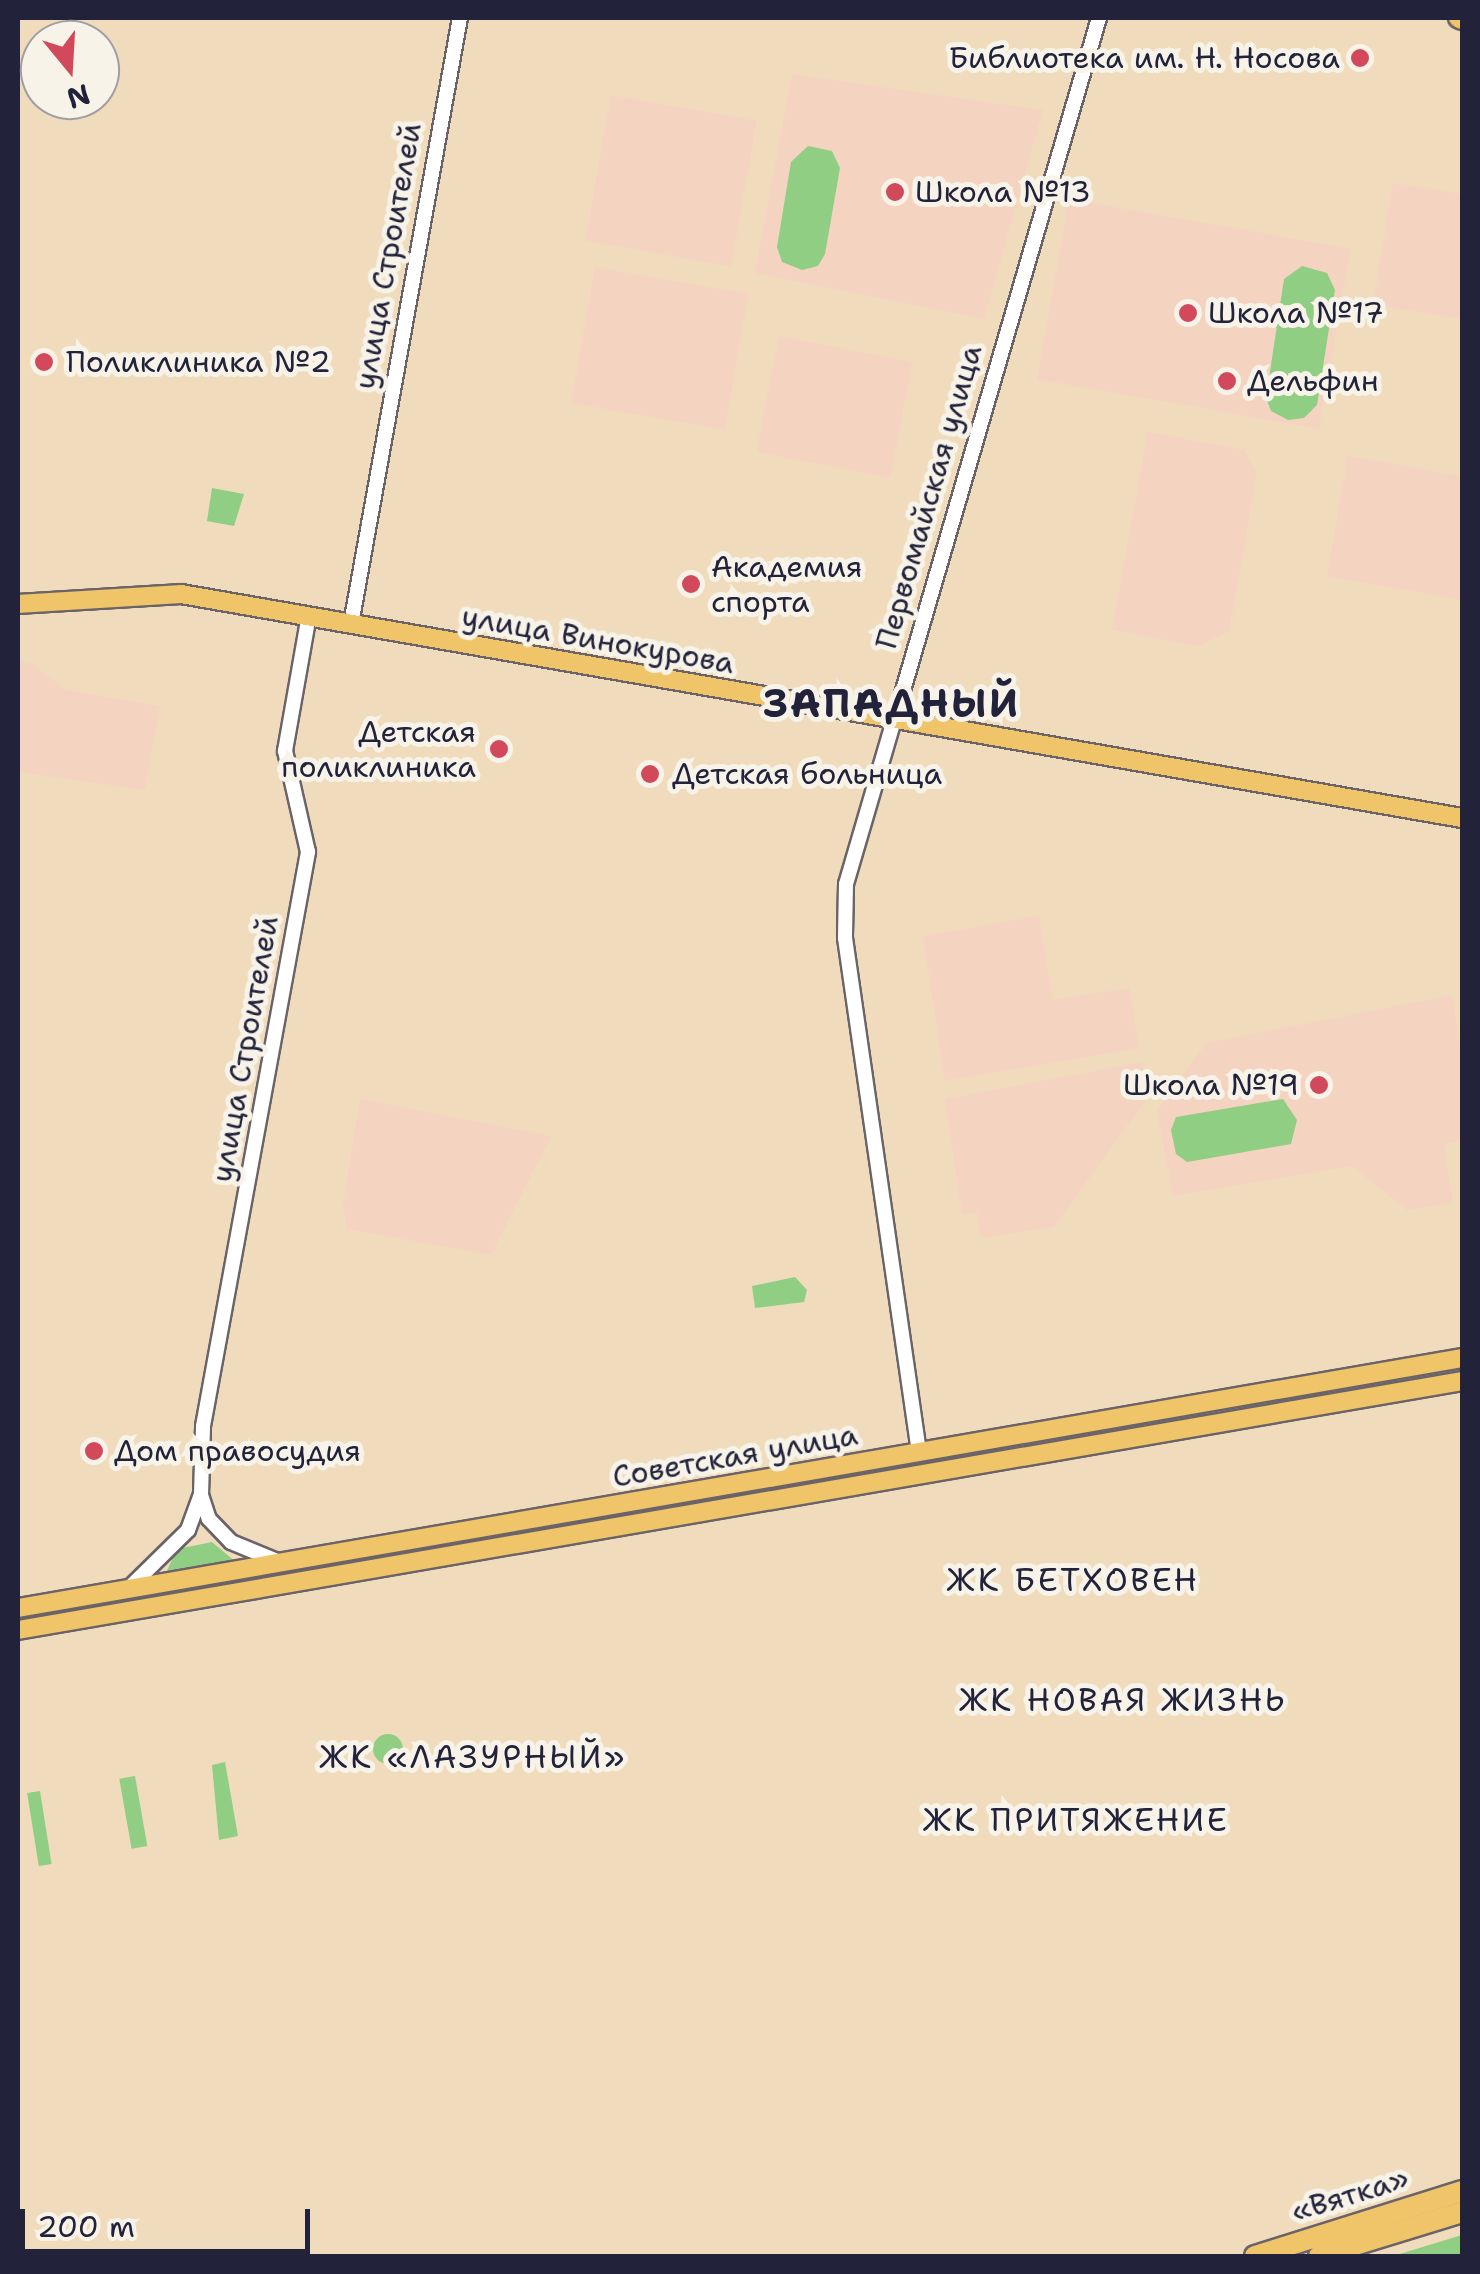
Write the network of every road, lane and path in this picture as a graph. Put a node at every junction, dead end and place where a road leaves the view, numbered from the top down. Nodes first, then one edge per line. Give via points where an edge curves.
1 (460, 18) edge
2 (1099, 18) edge
3 (18, 594) edge
4 (18, 604) edge
5 (310, 611) junction
6 (352, 618) junction
7 (896, 716) junction
8 (1359, 795) junction
9 (1462, 807) edge
10 (1462, 818) edge
11 (1462, 1358) edge
12 (1462, 1381) edge
13 (1210, 1401) junction
14 (1214, 1423) junction
15 (918, 1452) junction
16 (922, 1472) junction
17 (200, 1495) junction
18 (602, 1506) junction
19 (606, 1526) junction
20 (282, 1562) junction
21 (128, 1589) junction
22 (18, 1608) edge
23 (18, 1630) edge
24 (1462, 2191) edge
25 (1462, 2212) edge
26 (1255, 2256) edge
27 (1319, 2256) edge

1 - 6 street, улица Строителей
2 - 7 street, Первомайская улица
3 - 5 main road, улица Винокурова via 149,582
4 - 5 main road, улица Винокурова via 164,592
5 - 6 main road, улица Винокурова
5 - 17 street, улица Строителей via 285,751 308,852 203,1426
6 - 7 main road, улица Винокурова
7 - 8 main road, улица Винокурова
7 - 15 street, Первомайская улица via 846,884 845,938
8 - 9 main road, улица Винокурова
8 - 10 main road, улица Винокурова
11 - 13 main road, Советская улица
12 - 14 main road, Советская улица
13 - 14 main road
13 - 15 main road, Советская улица
14 - 16 main road, Советская улица
15 - 16 main road, Первомайская улица
15 - 18 main road, Советская улица
16 - 19 main road, Советская улица
17 - 20 street via 209,1519 231,1542
17 - 21 street, улица Строителей via 188,1530
18 - 19 main road
18 - 20 main road, Советская улица
19 - 23 main road, Советская улица
20 - 21 main road, Советская улица
21 - 22 main road, Советская улица
24 - 26 highway, «Вятка»
25 - 27 highway, «Вятка»

